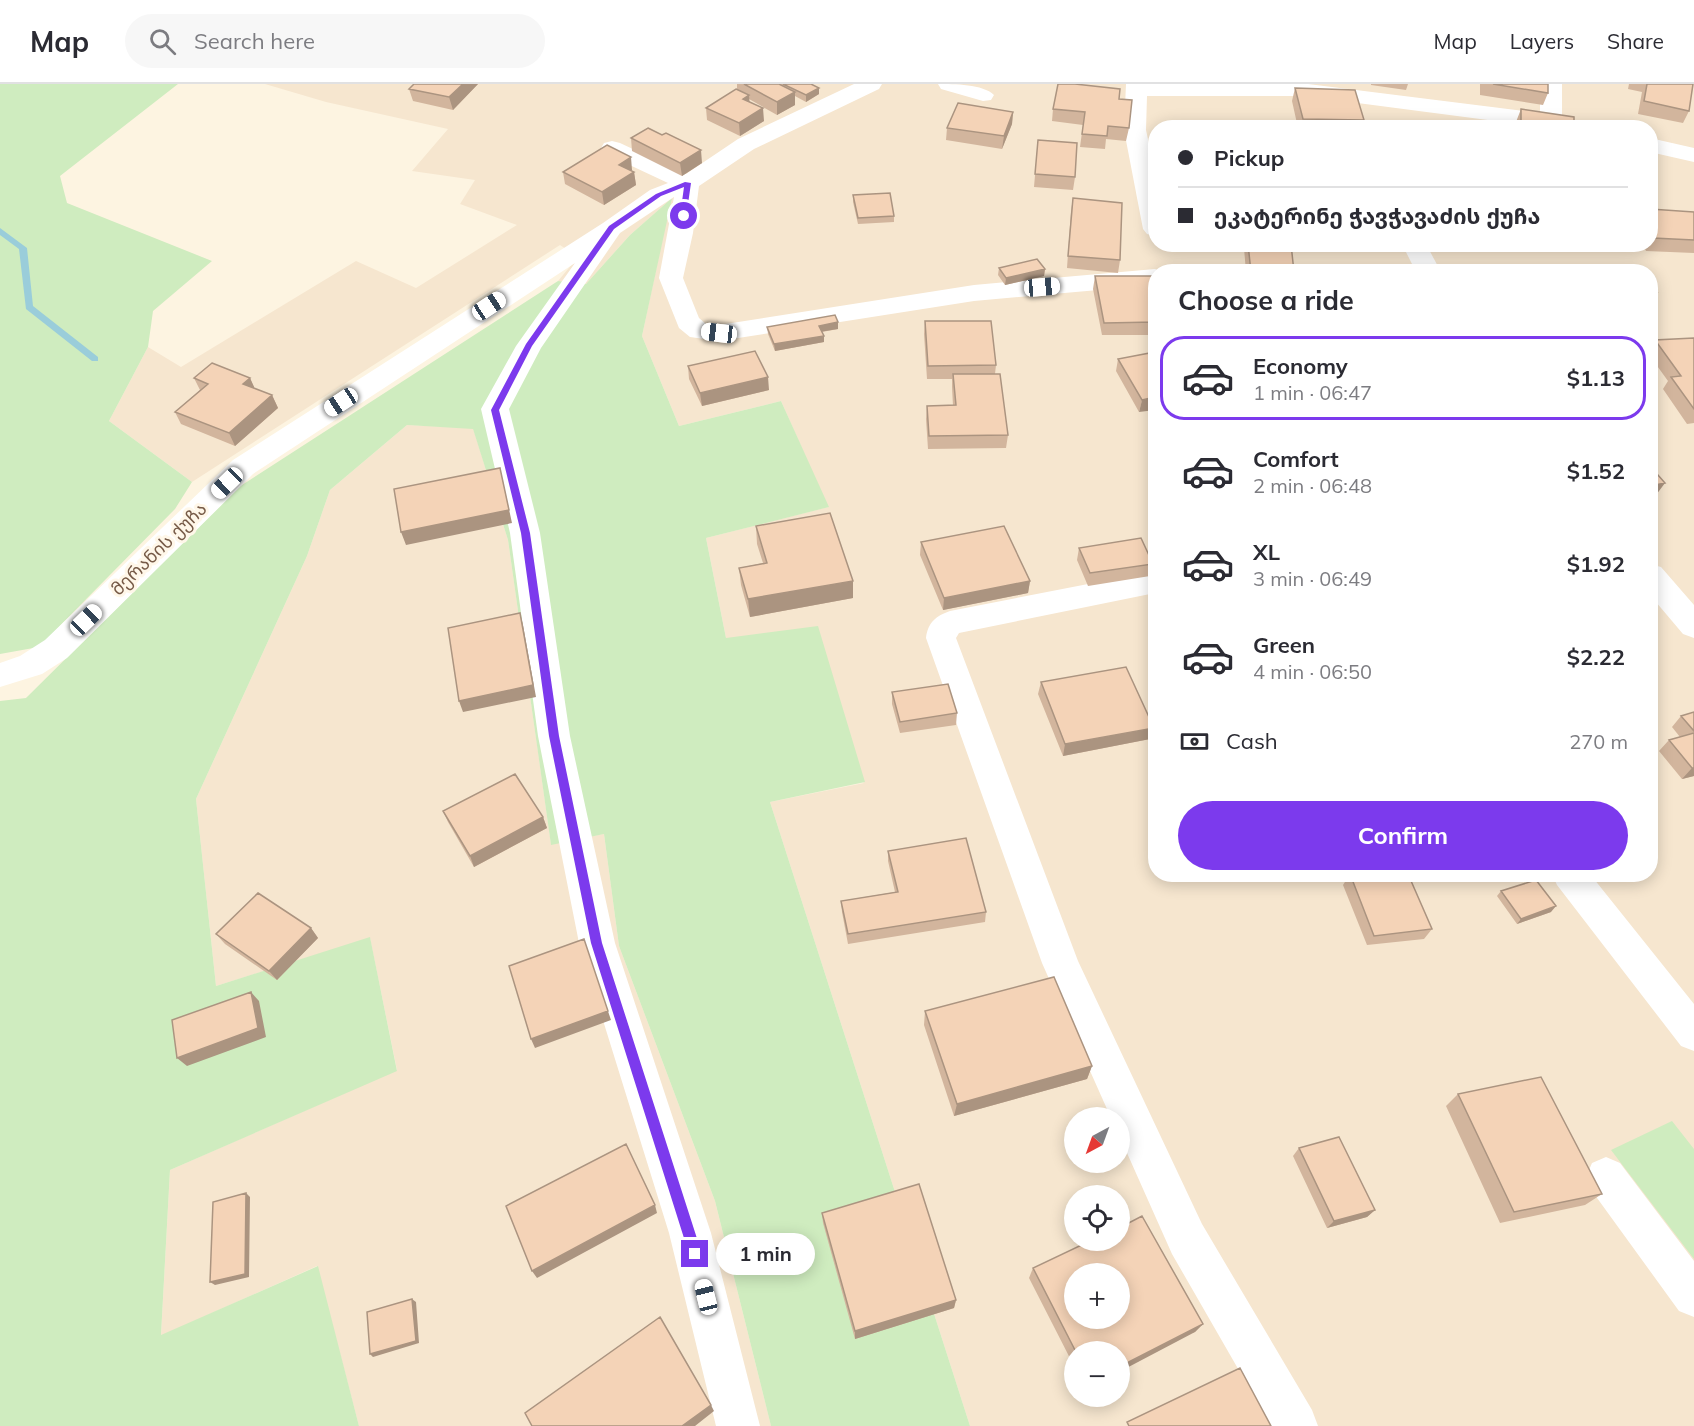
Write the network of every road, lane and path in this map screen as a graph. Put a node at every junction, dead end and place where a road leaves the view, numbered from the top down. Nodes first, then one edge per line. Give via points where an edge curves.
1 (871, 84) edge
2 (949, 84) edge
3 (1551, 84) edge
4 (1137, 87) edge
5 (1325, 88) edge
6 (983, 95) dead end
7 (1348, 96) junction
8 (1357, 117) edge
9 (1543, 120) edge
10 (1551, 120) edge
11 (1658, 147) edge
12 (612, 148) edge
13 (1694, 156) edge
14 (688, 183) junction
15 (1148, 193) edge
16 (611, 228) junction
17 (1148, 277) edge
18 (1148, 583) edge
19 (1658, 584) edge
20 (1694, 626) edge
21 (0, 675) edge
22 (1575, 882) edge
23 (1694, 1034) edge
24 (1606, 1177) dead end
25 (1694, 1296) edge
26 (738, 1426) edge
27 (1296, 1426) edge

1 - 14 street, მერანის ქუჩა via 746,144
2 - 6 street
3 - 10 street
4 - 5 street
4 - 15 street via 1136,130
5 - 7 street
7 - 8 street
7 - 9 street
11 - 13 street
12 - 14 street
14 - 16 street, მერანის ქუჩა via 658,195
14 - 17 street via 671,278 688,322 699,331 719,333 974,293
16 - 21 street, მერანის ქუჩა via 243,467 56,649 30,666
16 - 26 street via 529,346 495,410 525,533 554,736 597,943 690,1233
18 - 27 street via 950,622 942,630 941,638 1060,963 1187,1239
19 - 20 street
22 - 23 street
24 - 25 street

